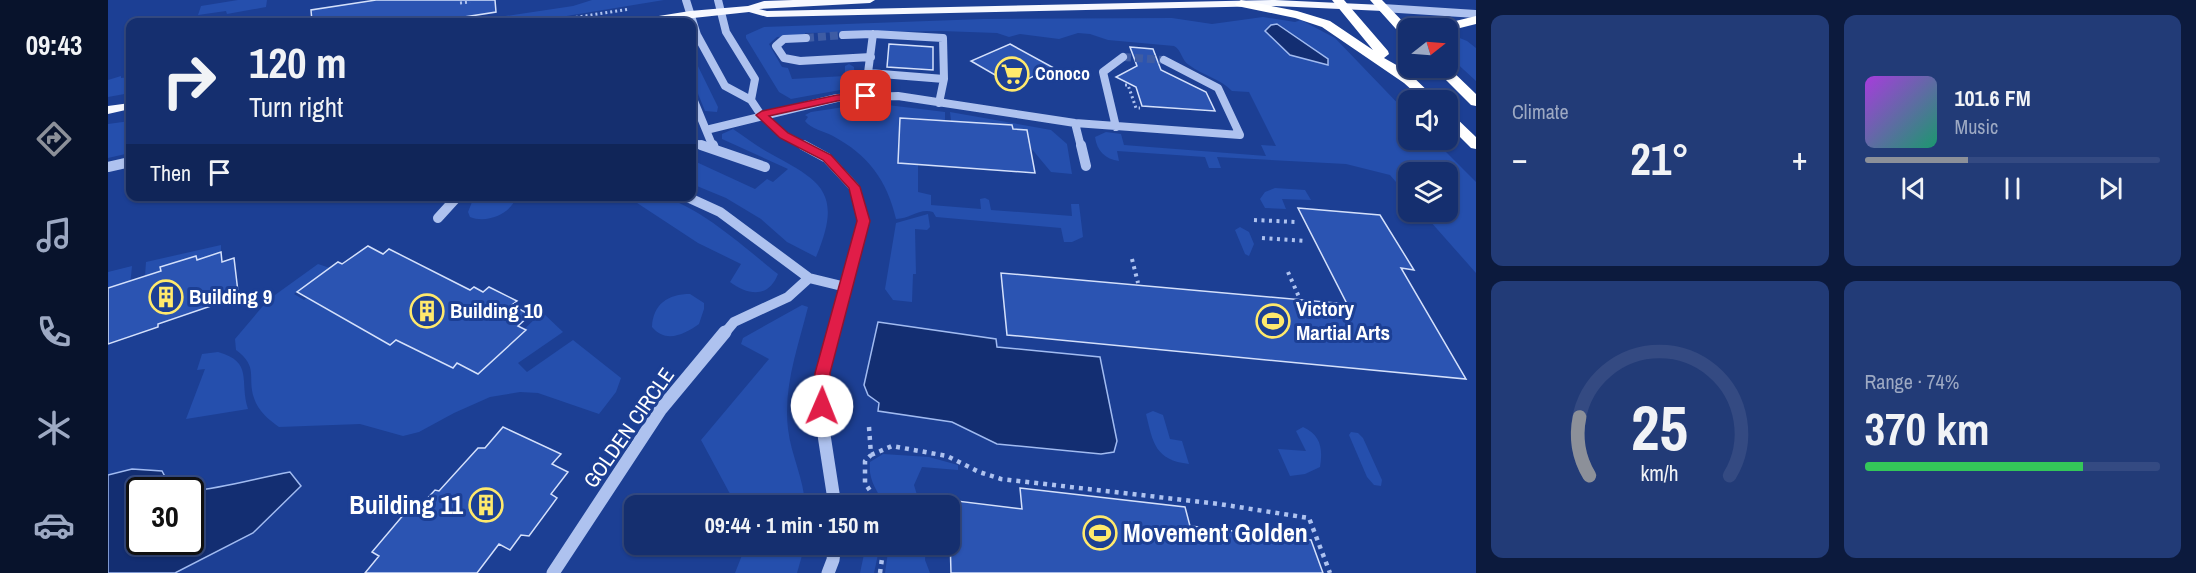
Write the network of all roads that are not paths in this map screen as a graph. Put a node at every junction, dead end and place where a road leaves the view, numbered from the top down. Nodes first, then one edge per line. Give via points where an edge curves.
1 (686, 0) edge
2 (870, 0) edge
3 (1340, 2) edge
4 (1241, 4) junction
5 (1379, 4) edge
6 (720, 5) edge
7 (749, 9) junction
8 (690, 14) junction
9 (1476, 14) edge
10 (665, 18) edge
11 (691, 18) edge
12 (1476, 20) edge
13 (1398, 24) edge
14 (1458, 24) edge
15 (696, 32) edge
16 (873, 34) junction
17 (843, 35) tunnel mouth
18 (806, 38) tunnel mouth
19 (871, 57) junction
20 (1123, 57) dead end
21 (1164, 60) tunnel mouth
22 (869, 74) junction
23 (1451, 78) edge
24 (944, 79) junction
25 (1410, 81) junction
26 (1419, 90) edge
27 (866, 96) junction
28 (751, 99) junction
29 (1476, 102) edge
30 (939, 103) junction
31 (696, 106) edge
32 (126, 107) edge
33 (108, 110) edge
34 (762, 115) junction
35 (1075, 123) junction
36 (1116, 127) junction
37 (1458, 128) edge
38 (706, 130) junction
39 (696, 143) edge
40 (1476, 145) edge
41 (714, 148) junction
42 (126, 163) edge
43 (1086, 166) dead end
44 (108, 167) edge
45 (765, 167) dead end
46 (453, 201) edge
47 (696, 201) edge
48 (438, 218) dead end
49 (809, 278) junction
50 (846, 287) junction
51 (833, 495) edge
52 (832, 555) edge
53 (553, 573) edge
54 (828, 573) edge

1 - 8 street
2 - 7 main road via 764,4
3 - 4 main road
3 - 5 main road
3 - 25 highway
4 - 7 main road via 767,15
4 - 25 highway via 1326,24
5 - 9 street
5 - 13 highway
6 - 7 main road
6 - 8 main road
6 - 28 street via 726,32 755,79
8 - 10 main road
8 - 11 street
12 - 14 highway
15 - 28 street via 725,86
16 - 17 street
16 - 19 street
16 - 24 street via 943,38
18 - 19 street via 784,39 776,46 784,58 800,61
19 - 22 street
20 - 36 street via 1103,72
21 - 36 street via 1218,88 1240,135
22 - 24 street
22 - 27 street
23 - 29 highway
24 - 30 street
25 - 26 highway
27 - 30 street
27 - 34 street via 837,98
28 - 34 street
30 - 35 street
31 - 38 street
32 - 33 main road
34 - 38 street
34 - 50 street via 784,135 827,158 854,187 864,221
35 - 36 street
35 - 43 street
37 - 40 highway
38 - 41 street
39 - 41 street
41 - 45 street
42 - 44 street
46 - 48 street
47 - 49 street via 720,212
49 - 50 street
49 - 53 street, GOLDEN CIRCLE via 788,297 734,322 661,410
50 - 51 street via 823,373 822,422
52 - 54 street

